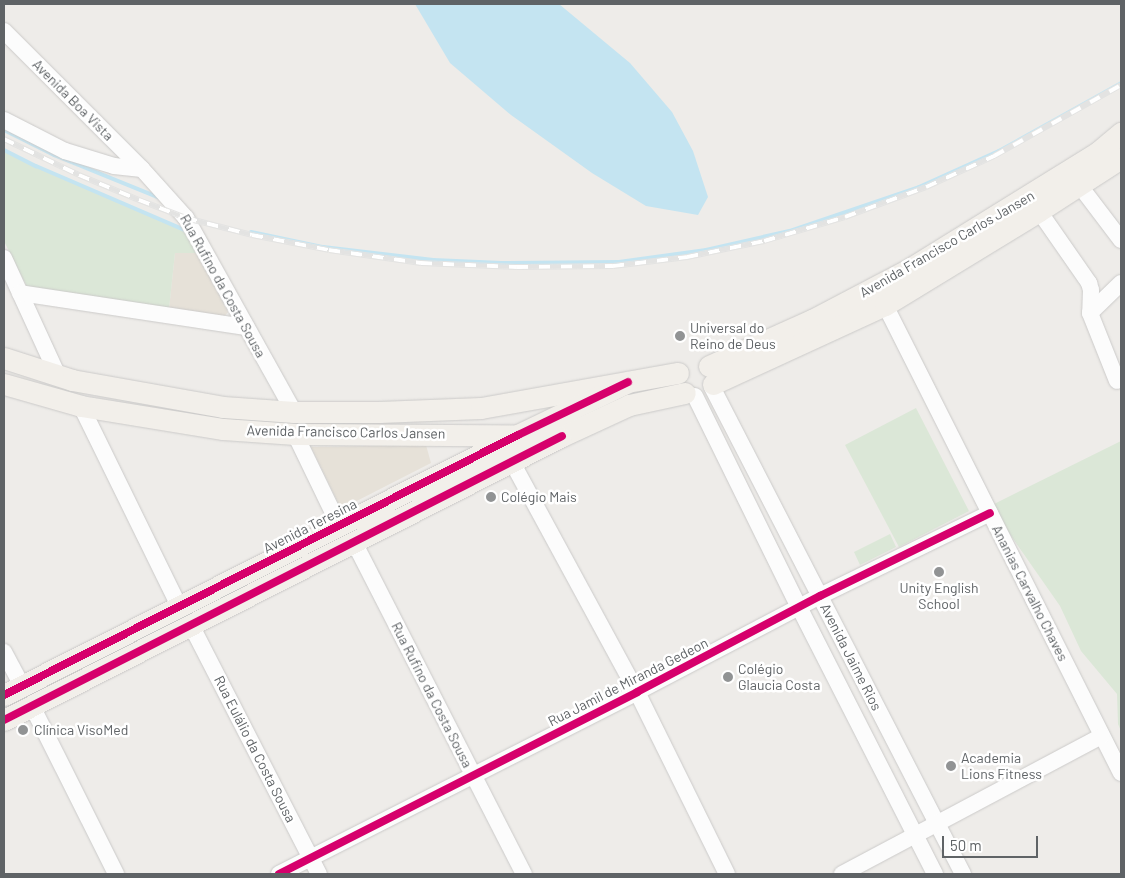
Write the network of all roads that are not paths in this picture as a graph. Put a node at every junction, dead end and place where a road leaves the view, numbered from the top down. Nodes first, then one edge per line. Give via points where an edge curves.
1 (4, 31) edge
2 (4, 120) edge
3 (1121, 133) edge
4 (1121, 158) edge
5 (142, 169) junction
6 (1080, 186) junction
7 (1039, 211) junction
8 (1121, 240) edge
9 (4, 258) edge
10 (1121, 283) edge
11 (20, 293) junction
12 (885, 305) junction
13 (1090, 313) junction
14 (246, 327) junction
15 (4, 358) edge
16 (58, 376) junction
17 (1117, 381) dead end
18 (628, 382) junction
19 (699, 383) junction
20 (9, 390) edge
21 (81, 406) junction
22 (294, 412) junction
23 (380, 412) junction
24 (295, 434) junction
25 (380, 434) junction
26 (518, 435) junction
27 (562, 436) junction
28 (512, 462) junction
29 (990, 513) junction
30 (339, 525) junction
31 (354, 542) junction
32 (283, 554) junction
33 (293, 573) junction
34 (820, 596) junction
35 (178, 606) junction
36 (799, 607) junction
37 (191, 625) junction
38 (118, 636) junction
39 (4, 652) edge
40 (129, 657) junction
41 (13, 690) edge
42 (637, 692) junction
43 (32, 706) junction
44 (4, 720) edge
45 (1102, 736) junction
46 (1121, 773) edge
47 (472, 775) junction
48 (937, 823) junction
49 (915, 835) junction
50 (310, 858) junction
51 (116, 874) edge
52 (279, 874) edge
53 (319, 874) edge
54 (524, 874) edge
55 (727, 874) edge
56 (842, 874) edge
57 (935, 874) edge
58 (963, 874) edge

1 - 5 street, Avenida Boa Vista
2 - 5 street via 64,151 114,166
3 - 19 main road, Avenida Francisco Carlos Jansen via 1098,152 911,268
4 - 6 main road, Avenida Francisco Carlos Jansen
5 - 14 street, Rua Rufino da Costa Sousa via 186,218
6 - 7 main road, Avenida Francisco Carlos Jansen
6 - 8 street
7 - 12 main road, Avenida Francisco Carlos Jansen
7 - 13 street via 1089,283
9 - 11 street
10 - 13 street
11 - 14 street
11 - 16 street
12 - 19 main road, Avenida Francisco Carlos Jansen via 796,348
12 - 29 street, Ananias Carvalho Chaves
13 - 17 street
14 - 22 street, Rua Rufino da Costa Sousa
15 - 16 main road, Avenida Francisco Carlos Jansen
16 - 22 main road, Avenida Francisco Carlos Jansen via 223,407
18 - 19 main road, Avenida Francisco Carlos Jansen
18 - 23 main road, Avenida Francisco Carlos Jansen via 481,408
18 - 26 main road, Avenida Teresina
19 - 27 main road, Avenida Francisco Carlos Jansen via 629,406
19 - 34 street, Avenida Jaime Rios
19 - 36 street, Avenida Jaime Rios
20 - 21 main road, Avenida Francisco Carlos Jansen
21 - 24 main road, Avenida Francisco Carlos Jansen via 224,429
21 - 35 street
22 - 23 main road, Avenida Francisco Carlos Jansen
23 - 25 main road
24 - 25 main road, Avenida Francisco Carlos Jansen
24 - 30 street
25 - 26 main road, Avenida Francisco Carlos Jansen
26 - 27 main road, Avenida Francisco Carlos Jansen
26 - 30 main road, Avenida Teresina
27 - 28 main road
28 - 31 main road
28 - 42 street
29 - 34 street, Rua Jamil de Miranda Gedeon
29 - 45 street, Ananias Carvalho Chaves
30 - 32 main road, Avenida Teresina
31 - 33 main road
31 - 47 street, Rua Rufino da Costa Sousa
32 - 33 main road
32 - 35 main road, Avenida Teresina
33 - 37 main road
34 - 36 street, Rua Jamil de Miranda Gedeon
34 - 48 street, Avenida Jaime Rios
35 - 38 main road, Avenida Teresina
36 - 42 street, Rua Jamil de Miranda Gedeon
36 - 49 street, Avenida Jaime Rios
37 - 40 main road
37 - 50 street, Rua Eulálio da Costa Sousa
38 - 40 main road
38 - 41 main road, Avenida Teresina
39 - 41 street
40 - 43 main road
42 - 47 street, Rua Jamil de Miranda Gedeon
42 - 55 street
43 - 44 main road
43 - 51 street
45 - 46 street, Ananias Carvalho Chaves
45 - 48 street
47 - 50 street, Rua Jamil de Miranda Gedeon
47 - 54 street, Rua Rufino da Costa Sousa
48 - 49 street
48 - 58 street, Avenida Jaime Rios
49 - 56 street
49 - 57 street, Avenida Jaime Rios
50 - 52 street, Rua Jamil de Miranda Gedeon
50 - 53 street, Rua Eulálio da Costa Sousa

